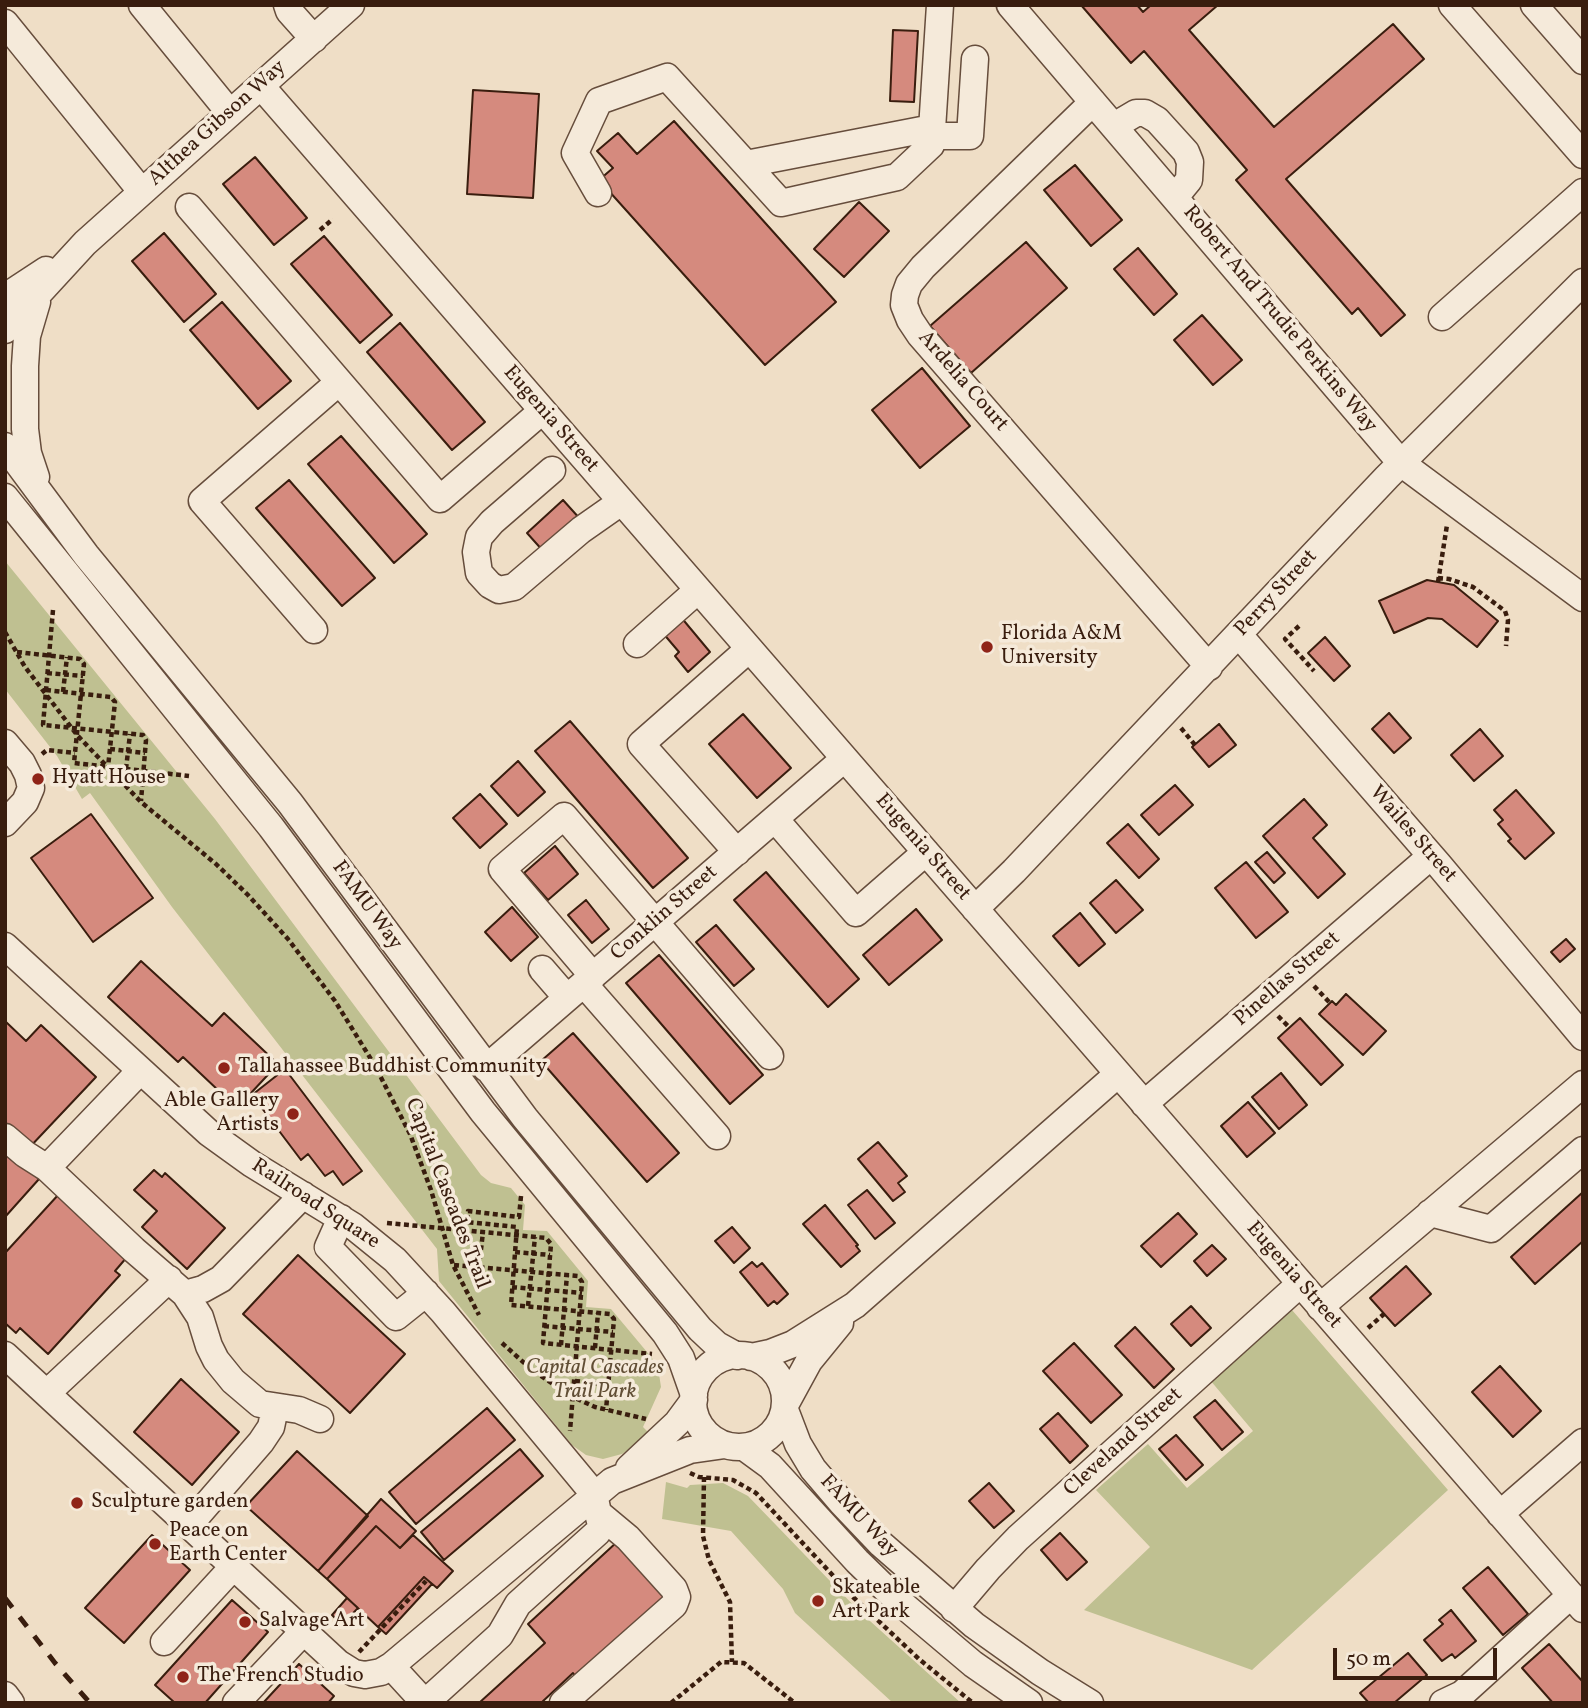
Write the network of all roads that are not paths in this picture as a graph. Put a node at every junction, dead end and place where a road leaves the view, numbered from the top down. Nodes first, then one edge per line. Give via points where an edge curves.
1 (142, 5) edge
2 (287, 5) edge
3 (351, 5) edge
4 (940, 5) edge
5 (1010, 5) edge
6 (1452, 5) edge
7 (1534, 5) edge
8 (5, 23) edge
9 (314, 38) junction
10 (975, 59) dead end
11 (1583, 61) edge
12 (261, 86) junction
13 (1093, 102) junction
14 (230, 113) junction
15 (1114, 126) junction
16 (932, 132) junction
17 (1583, 155) edge
18 (746, 164) junction
19 (142, 192) junction
20 (1583, 192) edge
21 (598, 193) dead end
22 (1175, 197) junction
23 (188, 207) dead end
24 (5, 282) edge
25 (1583, 282) edge
26 (39, 283) junction
27 (5, 298) edge
28 (1442, 317) dead end
29 (5, 330) edge
30 (339, 382) junction
31 (542, 411) junction
32 (5, 446) edge
33 (1401, 463) junction
34 (552, 470) dead end
35 (621, 502) junction
36 (9, 503) edge
37 (50, 507) junction
38 (1576, 585) edge
39 (698, 590) junction
40 (314, 630) dead end
41 (1239, 635) junction
42 (637, 644) dead end
43 (749, 649) junction
44 (1209, 667) junction
45 (5, 743) edge
46 (845, 759) junction
47 (775, 819) junction
48 (5, 823) edge
49 (737, 852) junction
50 (926, 852) junction
51 (1431, 856) junction
52 (975, 909) junction
53 (655, 923) junction
54 (5, 946) edge
55 (542, 970) dead end
56 (581, 986) junction
57 (1583, 1037) edge
58 (770, 1056) dead end
59 (486, 1068) junction
60 (140, 1072) junction
61 (1118, 1074) junction
62 (1583, 1084) edge
63 (1144, 1104) junction
64 (717, 1136) dead end
65 (5, 1137) edge
66 (1583, 1150) edge
67 (47, 1168) junction
68 (303, 1195) junction
69 (1430, 1213) junction
70 (341, 1219) junction
71 (1300, 1284) junction
72 (177, 1287) junction
73 (426, 1293) junction
74 (855, 1306) junction
75 (1320, 1307) junction
76 (5, 1355) edge
77 (744, 1356) junction
78 (47, 1393) junction
79 (694, 1398) junction
80 (275, 1408) junction
81 (785, 1408) junction
82 (320, 1419) dead end
83 (1583, 1442) edge
84 (734, 1446) junction
85 (620, 1476) junction
86 (596, 1504) junction
87 (1500, 1514) junction
88 (189, 1525) junction
89 (234, 1566) junction
90 (1577, 1602) edge
91 (954, 1609) junction
92 (304, 1631) junction
93 (164, 1642) dead end
94 (391, 1666) junction
95 (5, 1695) edge
96 (11, 1703) edge
97 (236, 1703) edge
98 (425, 1703) edge
99 (562, 1703) edge
100 (1029, 1703) edge
101 (1090, 1703) edge
102 (1443, 1703) edge

1 - 14 street
2 - 9 street
3 - 9 street, Althea Gibson Way
4 - 16 street
5 - 13 street, Robert And Trudie Perkins Way
6 - 17 street
7 - 11 street
8 - 19 street
9 - 12 street, Althea Gibson Way
10 - 16 street via 970,136
12 - 14 street, Althea Gibson Way
12 - 31 street, Eugenia Street
13 - 15 street, Robert And Trudie Perkins Way
13 - 44 street, Ardelia Court via 923,267 909,284 904,305 920,335
14 - 19 street, Althea Gibson Way
15 - 22 street, Robert And Trudie Perkins Way
15 - 22 street via 1145,113 1186,152 1189,180
16 - 18 street
16 - 18 street via 931,145 897,177 781,203
18 - 21 street via 667,78 599,100 575,153
19 - 26 street, Althea Gibson Way
20 - 28 street
22 - 33 street, Robert And Trudie Perkins Way
23 - 30 street
24 - 26 street
25 - 33 street, Perry Street
26 - 27 street, Althea Gibson Way
26 - 29 street, Althea Gibson Way
26 - 37 street via 26,336 25,429 32,467
30 - 31 street via 440,499
30 - 40 street via 202,501
31 - 35 street, Eugenia Street
32 - 37 street, FAMU Way
33 - 38 street, Robert And Trudie Perkins Way
33 - 41 street, Perry Street
34 - 35 street via 479,537 479,573 499,590 514,587
35 - 39 street, Eugenia Street
36 - 79 street, FAMU Way via 271,827 490,1121 665,1333 687,1369
37 - 59 street, FAMU Way via 290,803
39 - 42 street
39 - 43 street, Eugenia Street
41 - 44 street, Perry Street
41 - 51 street, Wailes Street
43 - 46 street, Eugenia Street
43 - 49 street via 641,744
44 - 52 street, Perry Street
45 - 48 street via 22,763 31,788 25,802
46 - 47 street, Conklin Street
46 - 50 street, Eugenia Street
47 - 49 street, Conklin Street
47 - 50 street via 856,913
49 - 53 street, Conklin Street
50 - 52 street, Eugenia Street
51 - 57 street, Wailes Street
51 - 63 street, Pinellas Street
52 - 61 street, Eugenia Street
53 - 56 street, Conklin Street
53 - 56 street via 564,816 502,869
53 - 58 street
54 - 60 street, Railroad Square
55 - 56 street
56 - 59 street, Conklin Street
56 - 64 street
59 - 77 street, FAMU Way via 693,1321 718,1345
60 - 67 street
60 - 68 street, Railroad Square via 223,1144
61 - 63 street, Eugenia Street
61 - 74 street
62 - 69 street
63 - 71 street, Eugenia Street
65 - 67 street
66 - 69 street via 1492,1229
67 - 72 street
68 - 70 street, Railroad Square
68 - 72 street via 221,1279 203,1289
69 - 75 street
70 - 73 street, Railroad Square via 385,1250
70 - 73 street via 328,1247 397,1317
71 - 75 street, Eugenia Street
71 - 91 street, Cleveland Street via 1018,1538
72 - 78 street
72 - 80 street via 200,1317 223,1371 260,1404
73 - 86 street, Railroad Square via 568,1463
74 - 77 street via 793,1344
74 - 81 street via 808,1362
75 - 87 street, Eugenia Street
76 - 78 street
77 - 79 street via 711,1366 698,1382
77 - 81 street, FAMU Way via 775,1372 782,1384
78 - 88 street
79 - 84 street, FAMU Way via 696,1416 705,1431
79 - 85 street via 677,1423
80 - 82 street via 299,1410
80 - 88 street via 271,1427 261,1442
81 - 84 street via 770,1436 755,1445
81 - 91 street, FAMU Way via 804,1454 831,1491 881,1544
83 - 87 street
84 - 85 street via 698,1448
84 - 100 street, FAMU Way via 770,1466 896,1599 973,1664
85 - 86 street
86 - 94 street
86 - 98 street via 598,1532 518,1604 500,1635
86 - 99 street, Railroad Square via 674,1589 677,1602
87 - 90 street, Eugenia Street
88 - 89 street
89 - 92 street
89 - 93 street
90 - 102 street via 1462,1694
91 - 101 street, FAMU Way
92 - 94 street via 354,1673 381,1672
92 - 97 street
94 - 98 street
95 - 96 street

